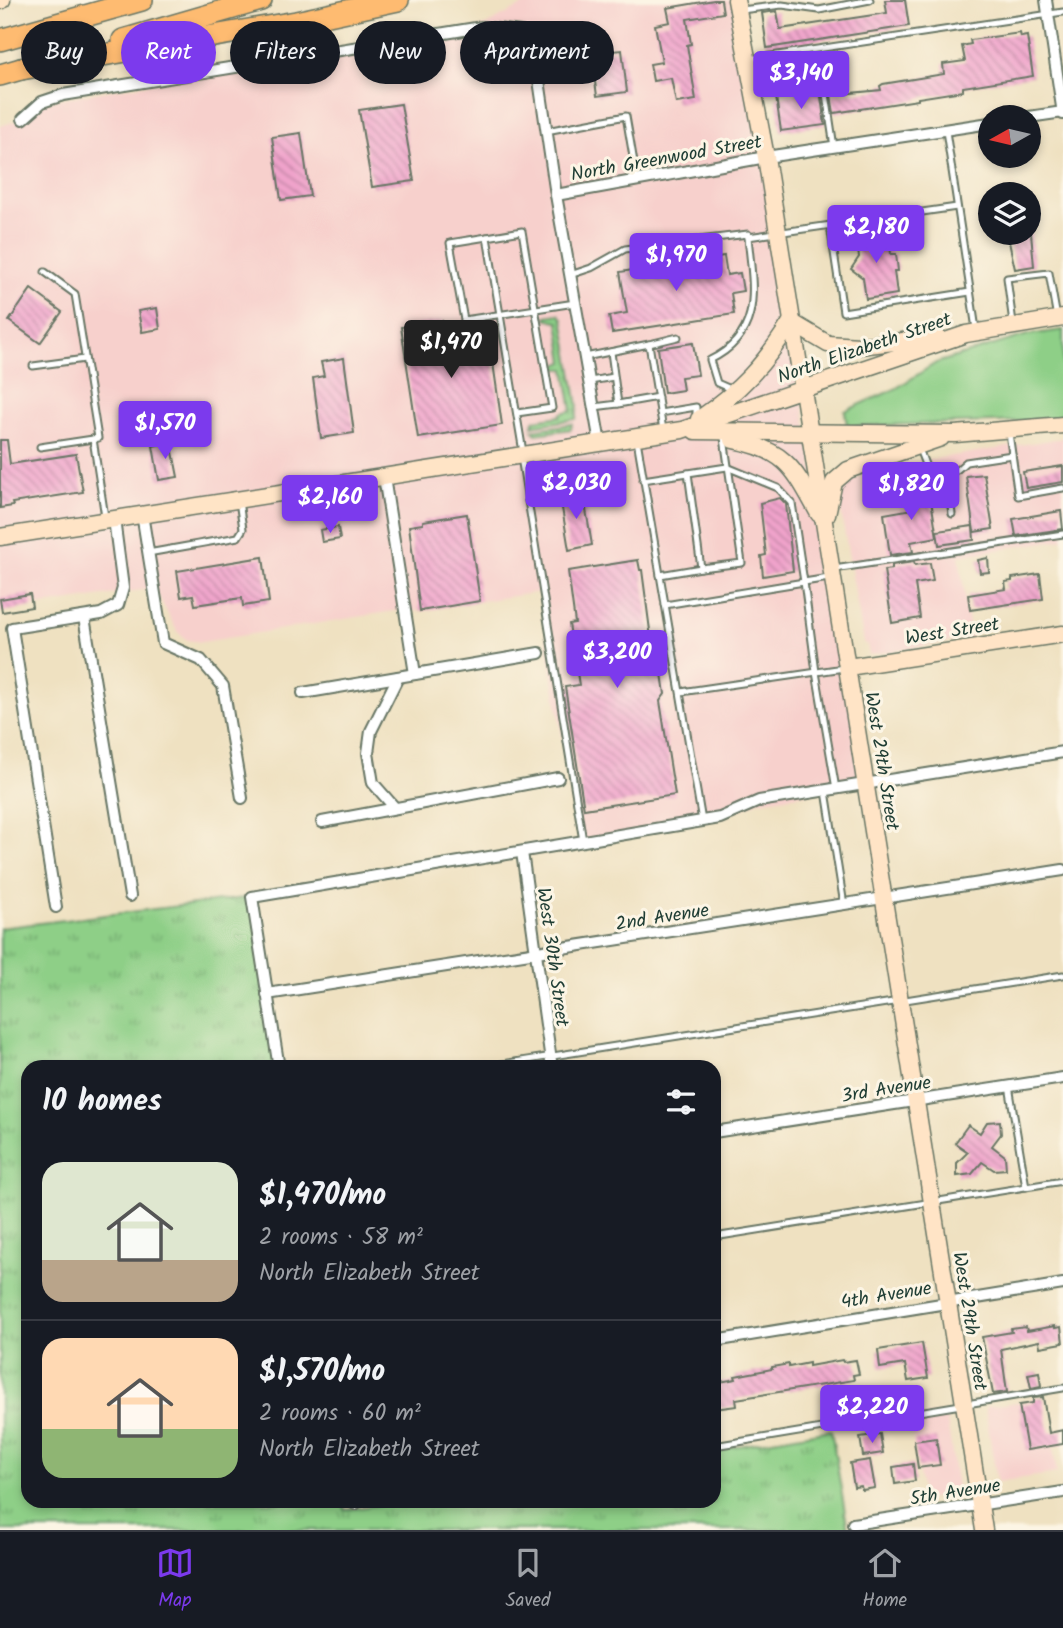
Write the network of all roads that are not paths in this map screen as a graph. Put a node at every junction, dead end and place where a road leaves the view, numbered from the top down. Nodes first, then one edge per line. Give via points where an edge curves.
1 (142, 0) edge
2 (261, 0) edge
3 (398, 0) edge
4 (870, 0) edge
5 (1046, 0) edge
6 (737, 6) edge
7 (1063, 12) edge
8 (1048, 14) junction
9 (0, 40) edge
10 (107, 44) edge
11 (107, 54) edge
12 (747, 59) junction
13 (21, 69) edge
14 (0, 75) edge
15 (752, 84) junction
16 (1063, 113) edge
17 (1041, 116) edge
18 (23, 119) dead end
19 (978, 125) edge
20 (946, 130) junction
21 (546, 131) junction
22 (834, 147) junction
23 (766, 157) junction
24 (637, 180) junction
25 (556, 195) junction
26 (957, 207) junction
27 (831, 226) junction
28 (778, 234) junction
29 (487, 237) junction
30 (748, 237) junction
31 (45, 272) dead end
32 (570, 275) junction
33 (970, 292) junction
34 (575, 303) junction
35 (535, 309) junction
36 (500, 314) junction
37 (1060, 318) edge
38 (791, 322) junction
39 (1014, 326) junction
40 (971, 333) junction
41 (678, 337) dead end
42 (649, 344) junction
43 (611, 352) junction
44 (585, 357) junction
45 (85, 359) junction
46 (33, 366) dead end
47 (614, 377) junction
48 (590, 381) junction
49 (736, 391) junction
50 (803, 391) junction
51 (658, 397) junction
52 (618, 404) junction
53 (594, 407) junction
54 (517, 413) junction
55 (660, 413) junction
56 (696, 420) junction
57 (1063, 425) edge
58 (1009, 429) junction
59 (682, 430) junction
60 (664, 433) junction
61 (810, 434) junction
62 (955, 434) junction
63 (636, 437) junction
64 (724, 438) junction
65 (93, 439) junction
66 (600, 443) junction
67 (918, 446) junction
68 (40, 447) dead end
69 (522, 455) junction
70 (1012, 455) junction
71 (727, 467) junction
72 (946, 472) junction
73 (688, 473) junction
74 (384, 477) junction
75 (643, 480) junction
76 (1063, 488) edge
77 (239, 499) junction
78 (142, 514) junction
79 (952, 514) dead end
80 (109, 520) junction
81 (824, 523) junction
82 (1063, 534) edge
83 (0, 537) edge
84 (148, 554) junction
85 (701, 568) junction
86 (832, 573) junction
87 (660, 575) junction
88 (804, 582) junction
89 (665, 605) junction
90 (84, 617) junction
91 (1063, 634) edge
92 (539, 653) dead end
93 (848, 667) junction
94 (816, 672) junction
95 (415, 674) junction
96 (398, 677) junction
97 (681, 692) junction
98 (303, 693) dead end
99 (1063, 752) edge
100 (558, 778) dead end
101 (866, 785) junction
102 (831, 790) junction
103 (242, 798) dead end
104 (396, 808) junction
105 (702, 821) junction
106 (322, 822) dead end
107 (583, 841) junction
108 (522, 852) junction
109 (1063, 870) edge
110 (130, 896) dead end
111 (884, 899) junction
112 (844, 905) junction
113 (56, 907) dead end
114 (534, 953) junction
115 (1063, 975) edge
116 (267, 994) junction
117 (901, 1001) junction
118 (278, 1060) edge
119 (551, 1060) edge
120 (562, 1060) edge
121 (1063, 1078) edge
122 (1009, 1086) junction
123 (917, 1101) junction
124 (721, 1131) edge
125 (1063, 1181) edge
126 (1026, 1187) junction
127 (932, 1202) junction
128 (721, 1236) edge
129 (1063, 1284) edge
130 (946, 1302) junction
131 (721, 1339) edge
132 (1063, 1388) edge
133 (963, 1404) junction
134 (721, 1445) edge
135 (1063, 1492) edge
136 (980, 1505) junction
137 (853, 1524) dead end
138 (984, 1530) edge

1 - 9 highway
2 - 10 highway
3 - 11 highway
4 - 6 lane via 819,10
5 - 8 street
6 - 12 main road, West 29th Street
7 - 8 lane
8 - 12 lane
8 - 16 street
12 - 15 main road, West 29th Street
13 - 14 highway
15 - 22 lane via 823,74
15 - 23 main road, West 29th Street
16 - 17 street
18 - 21 street via 42,102 63,95 482,27 521,32 539,80
19 - 20 street, North Greenwood Street
20 - 22 street, North Greenwood Street
20 - 26 lane
21 - 24 lane via 626,116
21 - 25 street
22 - 23 street, North Greenwood Street
23 - 24 street, North Greenwood Street
23 - 28 main road, West 29th Street
24 - 25 street, North Greenwood Street
25 - 32 street
26 - 27 lane
26 - 33 lane
27 - 28 lane
27 - 33 lane via 843,312
28 - 30 lane
28 - 38 main road, West 29th Street
29 - 35 lane via 522,231
29 - 36 lane
29 - 36 lane via 450,243 464,320
30 - 32 lane via 625,249
30 - 49 lane via 751,319 726,352 710,360 717,383
31 - 45 lane via 75,294
32 - 34 street
33 - 40 lane
34 - 35 lane
34 - 44 street
35 - 36 lane
35 - 54 lane via 552,408
36 - 54 lane
37 - 39 main road, North Elizabeth Street
37 - 39 lane via 1049,272 1007,278
38 - 40 main road via 828,344
38 - 49 main road via 770,355
38 - 50 main road, West 29th Street
39 - 40 main road, North Elizabeth Street
40 - 50 main road, North Elizabeth Street
41 - 42 lane
42 - 43 lane
42 - 51 lane
43 - 44 lane
43 - 47 lane
44 - 48 street
45 - 46 lane
45 - 65 lane via 98,438
47 - 48 lane
47 - 52 lane
48 - 53 street
49 - 56 main road
50 - 59 main road, North Elizabeth Street
50 - 61 main road, West 29th Street
51 - 52 lane
51 - 55 lane
52 - 53 lane
53 - 66 street
54 - 69 lane
55 - 56 lane via 696,407
55 - 60 lane
56 - 59 main road
57 - 58 main road, North Elizabeth Street
58 - 62 main road, North Elizabeth Street
58 - 70 lane
59 - 60 main road, North Elizabeth Street
59 - 61 main road, North Elizabeth Street
59 - 64 main road
60 - 63 main road, North Elizabeth Street
61 - 62 main road, North Elizabeth Street
61 - 81 main road, West 29th Street
62 - 67 main road
63 - 66 main road, North Elizabeth Street
63 - 75 lane
64 - 71 lane
64 - 81 main road via 774,452 794,469
65 - 68 lane
65 - 80 lane
66 - 69 main road, North Elizabeth Street
67 - 72 lane via 933,474
67 - 81 main road via 848,470 834,482
69 - 74 main road, North Elizabeth Street
69 - 107 lane
70 - 72 lane via 965,462
70 - 76 lane via 1018,496
71 - 73 lane
71 - 85 lane via 742,563
71 - 88 lane via 778,488 792,503
72 - 79 lane
73 - 75 lane
73 - 85 lane
74 - 77 main road, North Elizabeth Street
74 - 95 street
75 - 87 lane
77 - 78 main road, North Elizabeth Street
77 - 84 lane via 243,530 238,537
78 - 80 main road, North Elizabeth Street
78 - 84 street
80 - 83 main road, North Elizabeth Street
80 - 90 street via 123,588 118,605
81 - 86 main road, West 29th Street
82 - 86 lane
84 - 103 street via 163,643 201,660 223,686
85 - 87 lane
86 - 88 lane
86 - 93 main road, West 29th Street
87 - 89 lane
88 - 89 lane
88 - 94 lane
89 - 97 lane
90 - 110 street
90 - 113 street via 12,628
91 - 93 main road, West Street
92 - 95 street
93 - 94 lane
93 - 101 main road, West 29th Street
94 - 97 lane
94 - 102 lane
95 - 96 street
96 - 98 street
96 - 104 street via 371,732 368,753 373,783
97 - 105 lane
99 - 101 street
100 - 104 street
101 - 102 street
101 - 111 main road, West 29th Street
102 - 105 street via 759,802
102 - 112 lane
104 - 106 street
105 - 107 street
107 - 108 street
108 - 114 street, West 30th Street
108 - 116 street via 252,897
109 - 111 street, 2nd Avenue
111 - 112 street, 2nd Avenue
111 - 117 main road, West 29th Street
112 - 114 street, 2nd Avenue
114 - 116 street, 2nd Avenue
114 - 119 street, West 30th Street
115 - 117 lane
116 - 118 street
117 - 120 lane
117 - 123 main road, West 29th Street
121 - 122 street, 3rd Avenue
122 - 123 street, 3rd Avenue
122 - 126 lane
123 - 124 street, 3rd Avenue
123 - 127 main road, West 29th Street
125 - 126 lane
126 - 127 lane
127 - 128 lane
127 - 130 main road, West 29th Street
129 - 130 street, 4th Avenue
130 - 131 street, 4th Avenue
130 - 133 main road, West 29th Street
132 - 133 lane
133 - 134 lane
133 - 136 main road, West 29th Street
135 - 136 street, 5th Avenue
136 - 137 street, 5th Avenue
136 - 138 main road, West 29th Street

